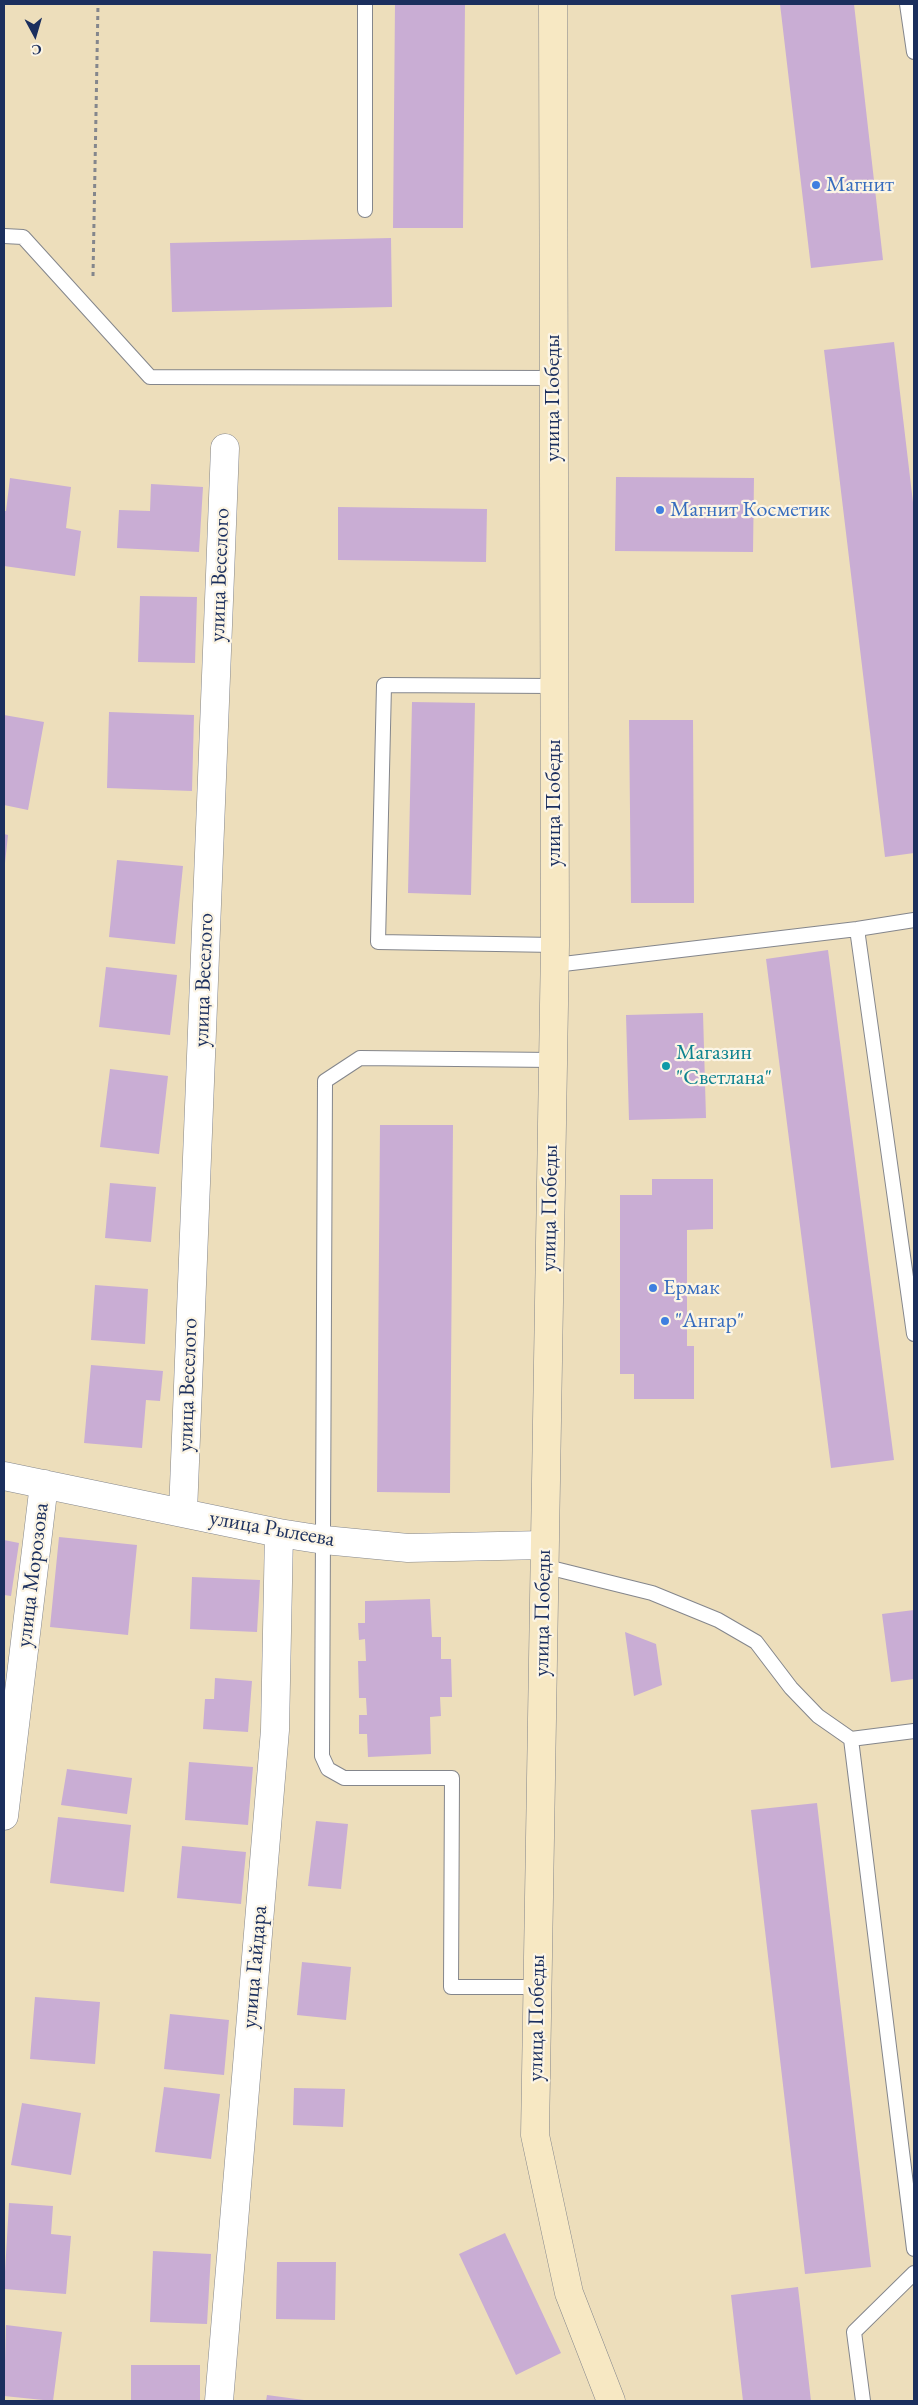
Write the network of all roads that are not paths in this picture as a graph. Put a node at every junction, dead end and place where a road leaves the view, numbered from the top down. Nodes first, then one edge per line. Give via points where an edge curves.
1 (365, 4) edge
2 (553, 4) edge
3 (907, 4) edge
4 (914, 52) edge
5 (365, 210) dead end
6 (4, 236) edge
7 (553, 378) junction
8 (224, 448) dead end
9 (553, 686) junction
10 (914, 920) edge
11 (856, 929) junction
12 (555, 955) junction
13 (553, 1060) junction
14 (914, 1334) edge
15 (4, 1476) edge
16 (44, 1484) junction
17 (183, 1512) junction
18 (279, 1533) junction
19 (324, 1540) junction
20 (543, 1556) junction
21 (914, 1731) edge
22 (851, 1739) junction
23 (4, 1816) edge
24 (537, 1987) junction
25 (914, 2249) edge
26 (914, 2273) edge
27 (219, 2401) edge
28 (611, 2401) edge
29 (863, 2401) edge

1 - 5 lane
2 - 7 street, улица Победы
3 - 4 lane
6 - 7 lane via 23,237 150,377
7 - 9 street, улица Победы
8 - 17 street, улица Веселого
9 - 12 street, улица Победы
9 - 12 lane via 384,685 378,942
10 - 11 lane
11 - 12 lane
11 - 14 lane
12 - 13 street, улица Победы
13 - 19 lane via 360,1058 325,1081
13 - 20 street, улица Победы
15 - 16 street, улица Рылеева
16 - 17 street, улица Рылеева
16 - 23 street, улица Морозова
17 - 18 street, улица Рылеева
18 - 19 street, улица Рылеева
18 - 27 street, улица Гайдара via 275,1730
19 - 20 street, улица Рылеева
19 - 24 lane via 322,1756 328,1769 344,1778 452,1778 451,1986
20 - 22 lane via 652,1593 718,1620 756,1642 790,1688 818,1716
20 - 24 street, улица Победы
21 - 22 lane
22 - 25 lane
24 - 28 street, улица Победы via 535,2135 569,2293
26 - 29 lane via 854,2332

